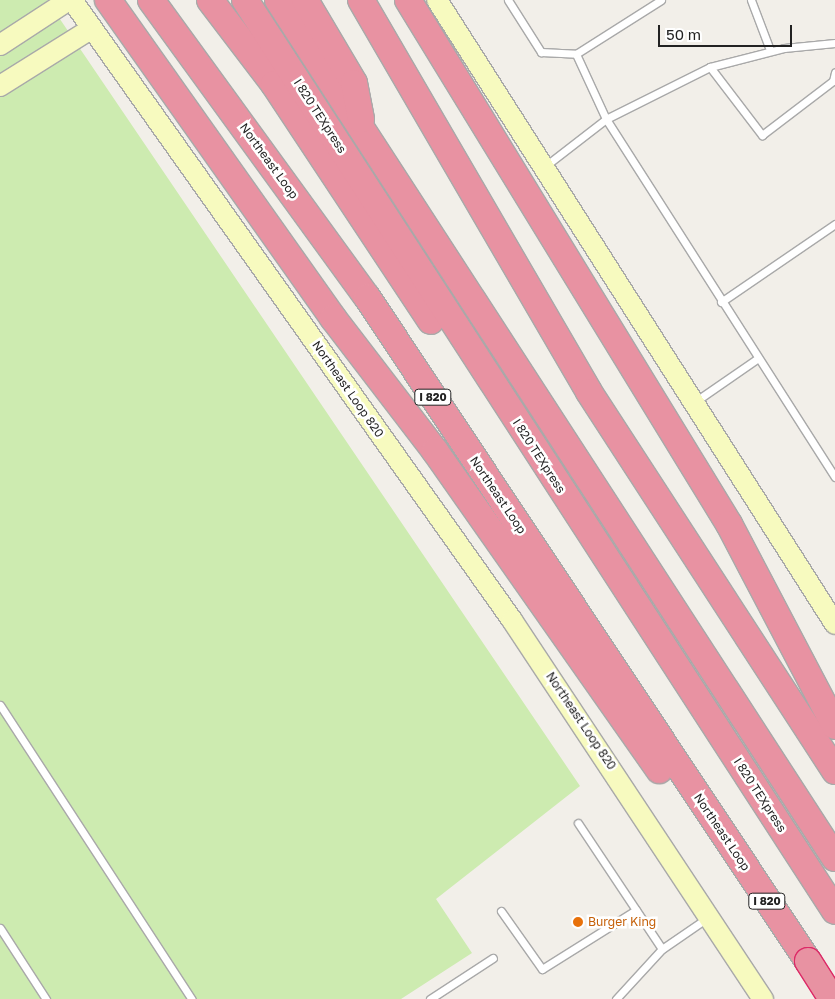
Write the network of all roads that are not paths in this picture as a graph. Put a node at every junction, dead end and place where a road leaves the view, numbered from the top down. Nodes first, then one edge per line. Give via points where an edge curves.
1 (70, 0) edge
2 (108, 0) edge
3 (151, 0) edge
4 (210, 0) edge
5 (245, 0) edge
6 (278, 0) edge
7 (305, 0) edge
8 (361, 0) edge
9 (408, 0) edge
10 (437, 0) edge
11 (508, 0) edge
12 (661, 0) edge
13 (751, 0) edge
14 (92, 29) junction
15 (835, 43) edge
16 (0, 45) edge
17 (770, 50) junction
18 (576, 54) junction
19 (710, 67) junction
20 (835, 72) edge
21 (0, 86) edge
22 (606, 118) junction
23 (364, 132) junction
24 (544, 167) junction
25 (835, 224) edge
26 (721, 302) junction
27 (758, 358) junction
28 (694, 402) junction
29 (835, 477) edge
30 (568, 500) junction
31 (835, 624) edge
32 (0, 705) edge
33 (835, 726) edge
34 (835, 771) edge
35 (702, 803) junction
36 (578, 823) dead end
37 (835, 858) edge
38 (636, 910) junction
39 (501, 911) dead end
40 (835, 911) edge
41 (709, 917) junction
42 (0, 928) edge
43 (662, 949) junction
44 (493, 958) dead end
45 (738, 962) junction
46 (835, 988) edge
47 (46, 999) edge
48 (192, 999) edge
49 (430, 999) edge
50 (616, 999) edge
51 (747, 999) edge
52 (763, 999) edge
53 (769, 999) edge
54 (817, 999) edge
55 (832, 999) edge

1 - 14 main road, Northeast Loop 820
1 - 16 main road
2 - 35 highway via 333,318 435,451 664,777
3 - 35 highway, Northeast Loop / I 820 via 367,297
4 - 30 highway via 274,84 537,481
5 - 30 highway, I 820 TEXpress
6 - 23 highway
7 - 23 highway via 354,83
8 - 34 highway via 589,392
9 - 33 highway via 729,524
10 - 24 main road
11 - 18 lane via 542,52
12 - 18 lane
13 - 17 lane
14 - 21 main road
14 - 41 main road, Northeast Loop 820 via 512,620
15 - 17 lane
17 - 19 lane
18 - 22 lane
19 - 20 lane via 762,135 833,81
19 - 22 lane
22 - 24 lane
22 - 26 lane
23 - 37 highway
24 - 28 main road
25 - 26 lane
26 - 27 lane
27 - 28 lane
27 - 29 lane
28 - 31 main road
30 - 40 highway, I 820 TEXpress
32 - 48 lane
35 - 55 highway, Northeast Loop / I 820, bridge
36 - 38 lane
38 - 39 lane via 542,968
38 - 43 lane
41 - 43 lane
41 - 45 main road, Northeast Loop 820
42 - 47 lane
43 - 50 lane
44 - 49 lane
45 - 51 main road
45 - 52 main road
45 - 53 main road
46 - 54 main road

